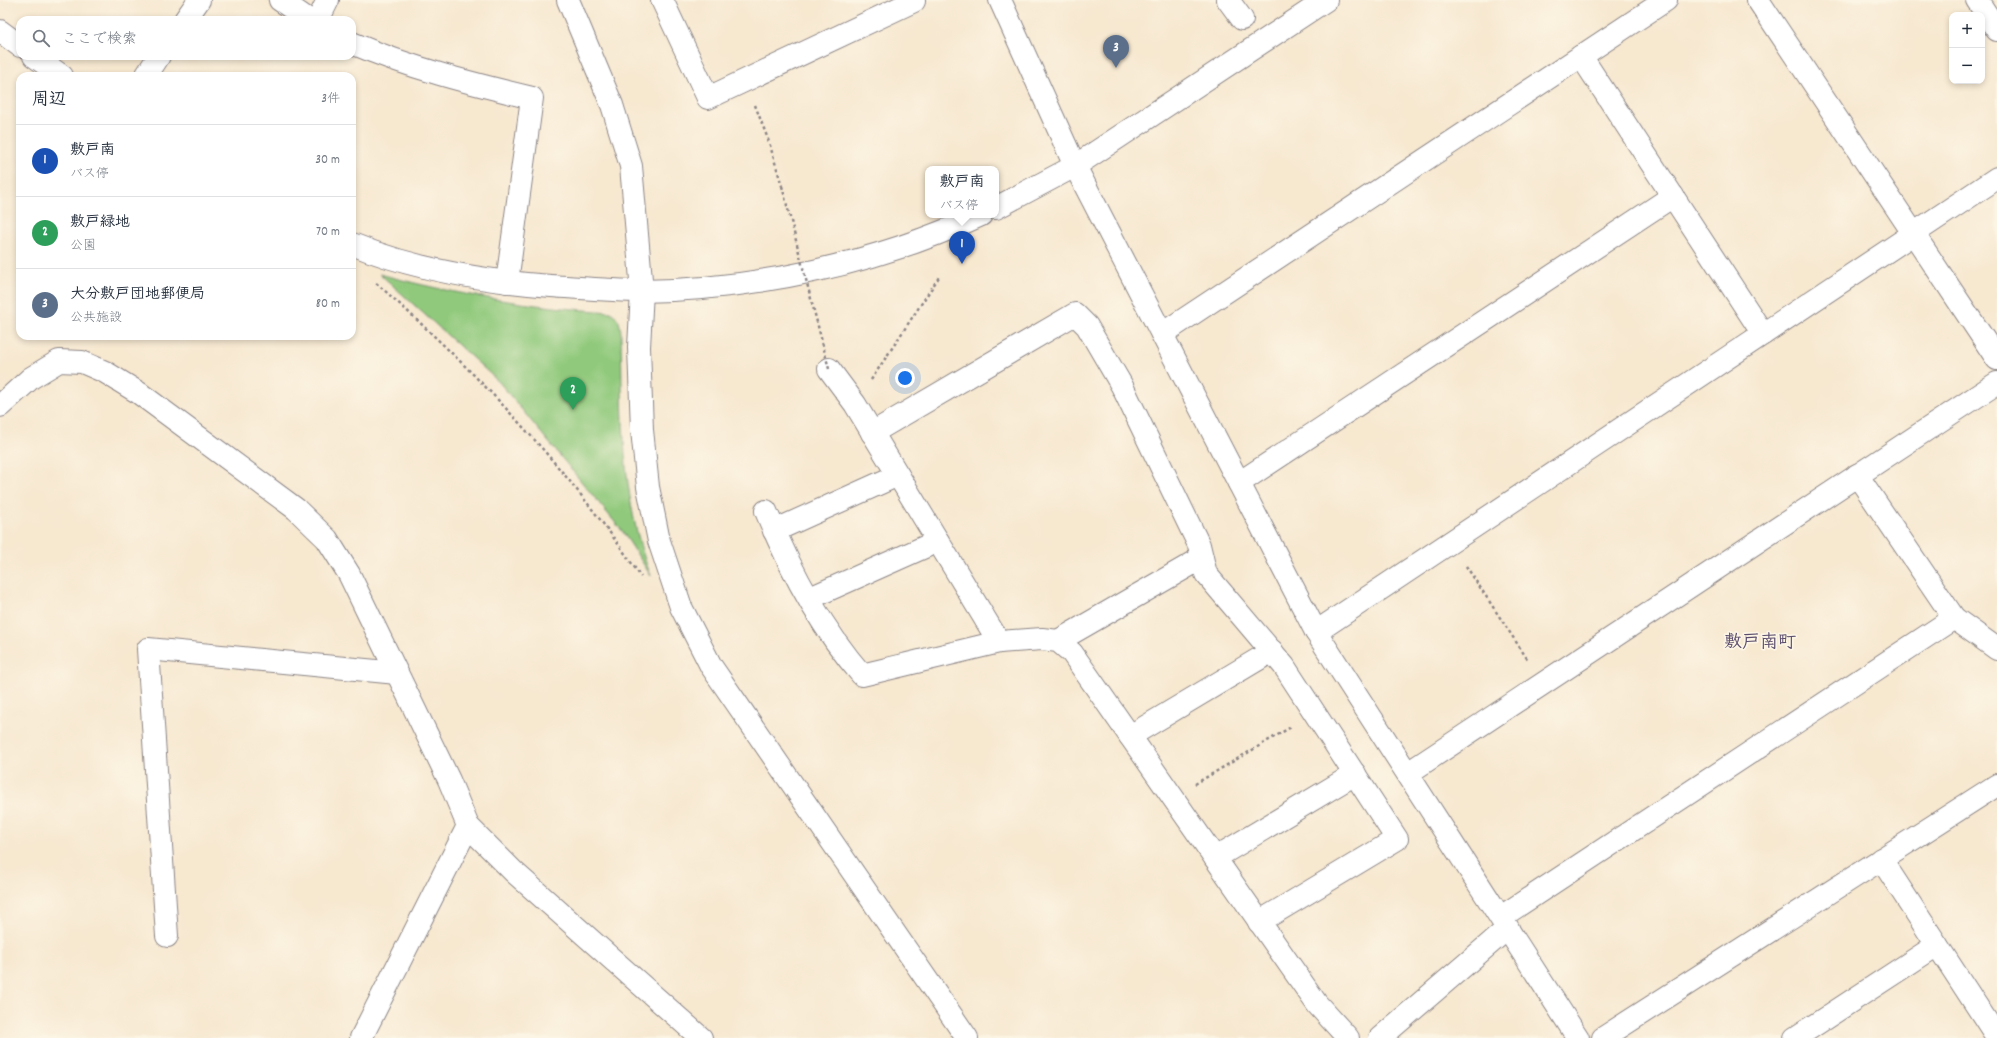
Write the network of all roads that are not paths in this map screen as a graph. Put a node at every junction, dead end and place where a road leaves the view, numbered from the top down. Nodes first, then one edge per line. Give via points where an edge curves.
1 (199, 0) edge
2 (280, 0) edge
3 (328, 0) edge
4 (568, 0) edge
5 (662, 0) edge
6 (1000, 0) edge
7 (1228, 0) edge
8 (1326, 0) edge
9 (1666, 0) edge
10 (1758, 0) edge
11 (1977, 0) edge
12 (914, 1) dead end
13 (188, 16) edge
14 (303, 16) edge
15 (320, 16) edge
16 (1242, 19) dead end
17 (1997, 30) edge
18 (0, 31) edge
19 (16, 43) edge
20 (356, 45) edge
21 (1581, 56) junction
22 (40, 60) edge
23 (157, 60) edge
24 (56, 72) edge
25 (149, 72) edge
26 (1075, 166) junction
27 (1997, 178) edge
28 (1673, 196) junction
29 (999, 206) edge
30 (974, 218) edge
31 (1913, 234) junction
32 (356, 246) edge
33 (507, 282) junction
34 (642, 291) junction
35 (1162, 334) junction
36 (1763, 334) junction
37 (1997, 359) edge
38 (829, 369) road end
39 (1997, 384) edge
40 (0, 406) edge
41 (872, 433) junction
42 (898, 476) junction
43 (1858, 476) junction
44 (1239, 483) junction
45 (938, 541) junction
46 (1202, 558) junction
47 (810, 598) junction
48 (1954, 618) junction
49 (1316, 632) junction
50 (1058, 641) junction
51 (999, 642) junction
52 (1997, 649) edge
53 (1272, 651) junction
54 (397, 673) junction
55 (1130, 736) junction
56 (1408, 773) junction
57 (1355, 774) junction
58 (1997, 785) edge
59 (468, 826) junction
60 (1215, 858) junction
61 (1881, 859) junction
62 (1259, 922) junction
63 (1504, 923) junction
64 (167, 936) dead end
65 (1937, 945) junction
66 (1798, 1037) edge
67 (1997, 1037) edge
68 (361, 1038) edge
69 (701, 1038) edge
70 (967, 1038) edge
71 (1348, 1038) edge
72 (1380, 1038) edge
73 (1578, 1038) edge
74 (1603, 1038) edge

1 - 13 street
2 - 14 street
3 - 15 street
4 - 34 street via 612,105 631,166
5 - 12 street via 708,98
6 - 26 street
7 - 16 street
8 - 26 street
9 - 21 street
10 - 31 street
11 - 17 street
18 - 19 street
20 - 33 street via 410,66 532,98
21 - 28 street
21 - 35 street
22 - 24 street
23 - 25 street
26 - 29 street
26 - 35 street
27 - 31 street
28 - 36 street
28 - 44 street
30 - 34 street via 907,245 819,270 778,279
31 - 36 street
31 - 37 street
32 - 33 street via 378,254 448,272
33 - 34 street
34 - 70 street via 639,347 642,430 648,487 659,541 681,607 711,666
35 - 44 street
36 - 49 street
38 - 41 street via 855,404
39 - 43 street
40 - 54 street via 31,378 59,361 82,362 106,372 139,393 296,509 327,539 349,574
41 - 42 street
41 - 46 street via 1075,314 1086,326 1122,386 1199,544
42 - 45 street
42 - 47 street via 770,521 799,583
43 - 48 street
43 - 56 street
44 - 49 street
45 - 47 street
45 - 51 street
46 - 50 street
46 - 53 street via 1206,574
47 - 51 street via 846,656 862,675
48 - 52 street
48 - 63 street
49 - 56 street
50 - 51 street via 1042,639
50 - 55 street via 1072,653
53 - 55 street
53 - 57 street
54 - 59 street
54 - 64 street via 148,649
55 - 60 street
56 - 63 street
57 - 60 street
57 - 62 street via 1397,839
58 - 61 street
59 - 68 street
59 - 69 street via 514,872
60 - 62 street
61 - 65 street
61 - 74 street
62 - 71 street via 1316,1004
63 - 72 street
63 - 73 street
65 - 66 street
65 - 67 street

